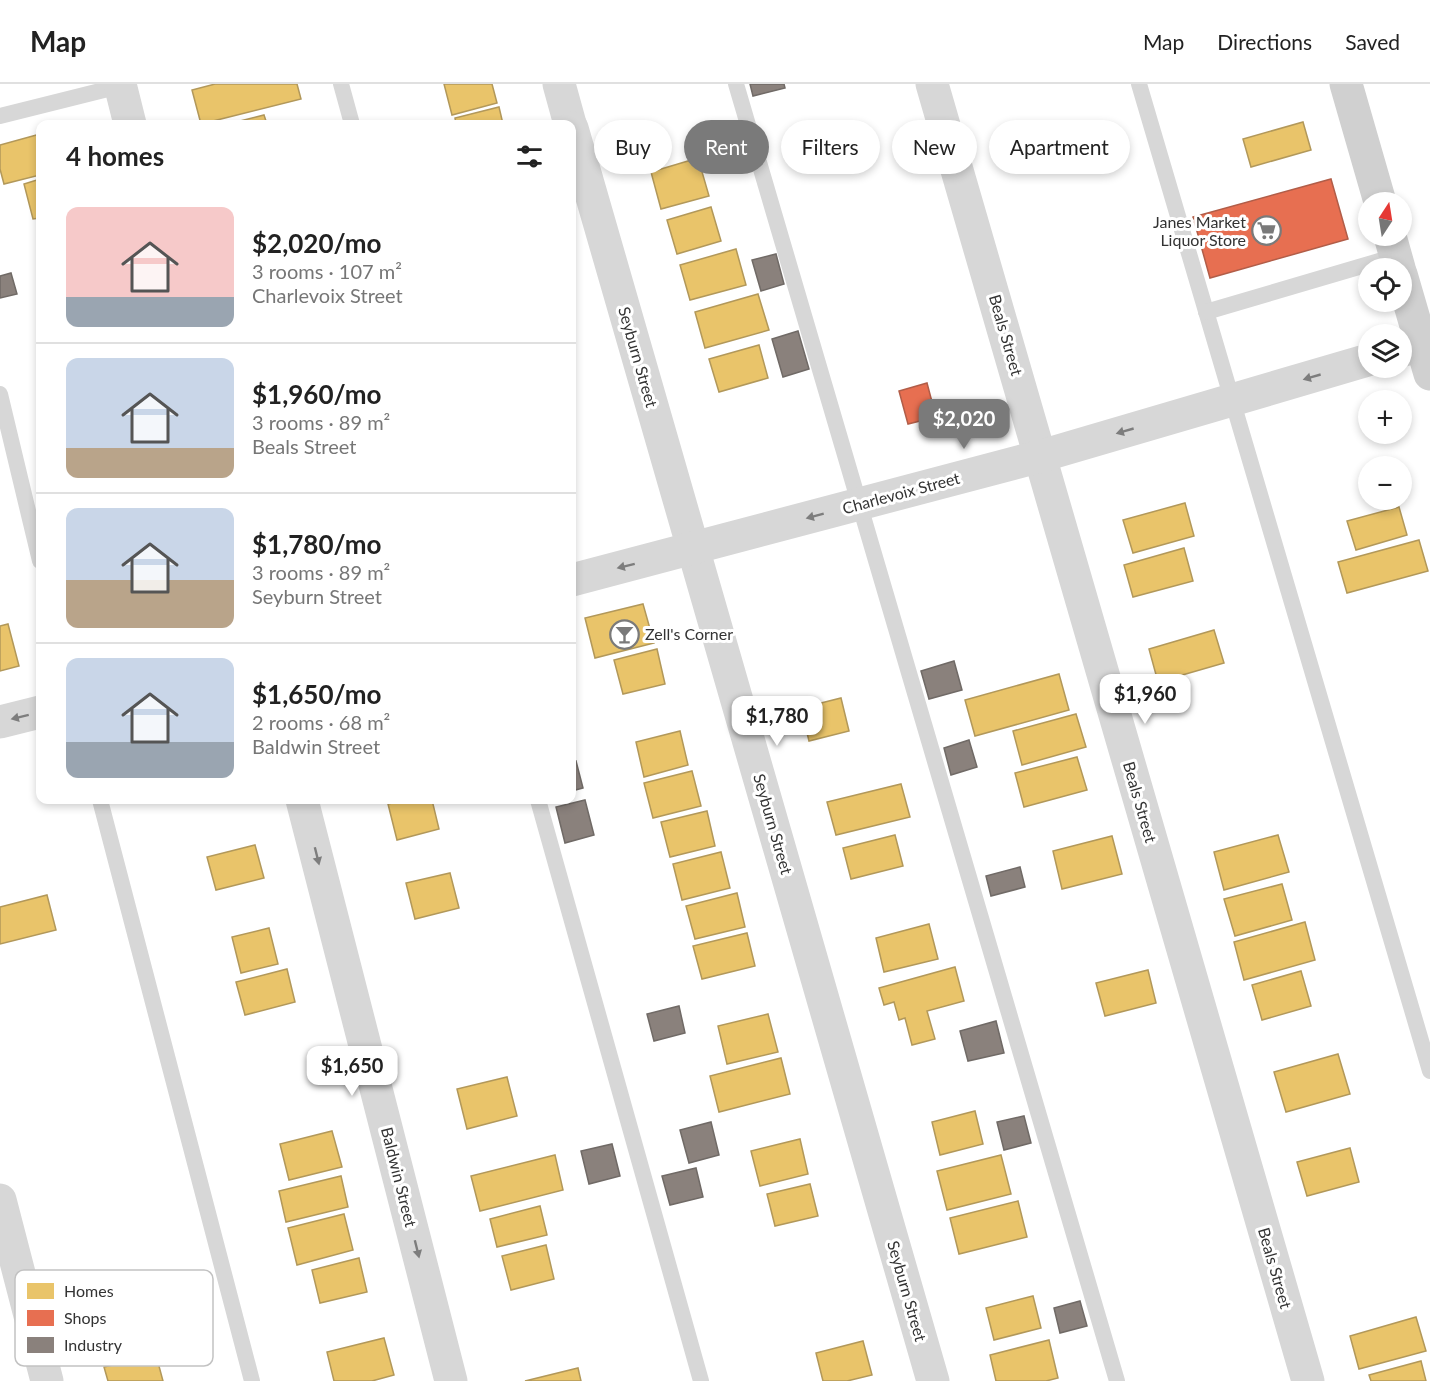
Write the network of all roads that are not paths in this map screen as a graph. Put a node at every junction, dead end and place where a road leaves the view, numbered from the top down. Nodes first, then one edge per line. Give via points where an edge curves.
1 (341, 84) edge
2 (559, 84) edge
3 (736, 84) edge
4 (932, 84) edge
5 (1139, 84) edge
6 (1346, 84) edge
7 (120, 85) edge
8 (0, 116) edge
9 (129, 120) edge
10 (351, 120) edge
11 (569, 120) edge
12 (576, 143) edge
13 (1377, 192) edge
14 (1358, 269) edge
15 (1206, 312) junction
16 (1411, 312) edge
17 (1421, 353) edge
18 (1358, 363) edge
19 (0, 394) edge
20 (1232, 400) junction
21 (1041, 456) junction
22 (859, 505) junction
23 (36, 544) edge
24 (694, 549) junction
25 (576, 579) edge
26 (36, 713) edge
27 (0, 722) edge
28 (101, 804) edge
29 (303, 804) edge
30 (539, 804) edge
31 (1430, 1071) edge
32 (0, 1200) edge
33 (18, 1270) edge
34 (43, 1366) edge
35 (47, 1381) edge
36 (252, 1381) edge
37 (451, 1381) edge
38 (701, 1381) edge
39 (933, 1381) edge
40 (1117, 1381) edge
41 (1308, 1381) edge

1 - 10 lane
2 - 11 street, Seyburn Street
3 - 22 lane
4 - 21 street, Beals Street
5 - 15 lane
6 - 13 main road
7 - 8 lane
7 - 9 street
12 - 24 street, Seyburn Street
14 - 15 lane
15 - 20 lane
16 - 17 main road
18 -> 20 street, Charlevoix Street
19 - 23 lane
20 -> 21 street, Charlevoix Street
20 - 31 lane
21 - 22 street, Charlevoix Street
21 - 41 street, Beals Street
22 -> 24 street, Charlevoix Street
22 - 40 lane
24 -> 25 street, Charlevoix Street
24 - 39 street, Seyburn Street
26 -> 27 street
28 - 36 lane
29 -> 37 street, Baldwin Street
30 - 38 lane
32 - 33 street
34 - 35 street

